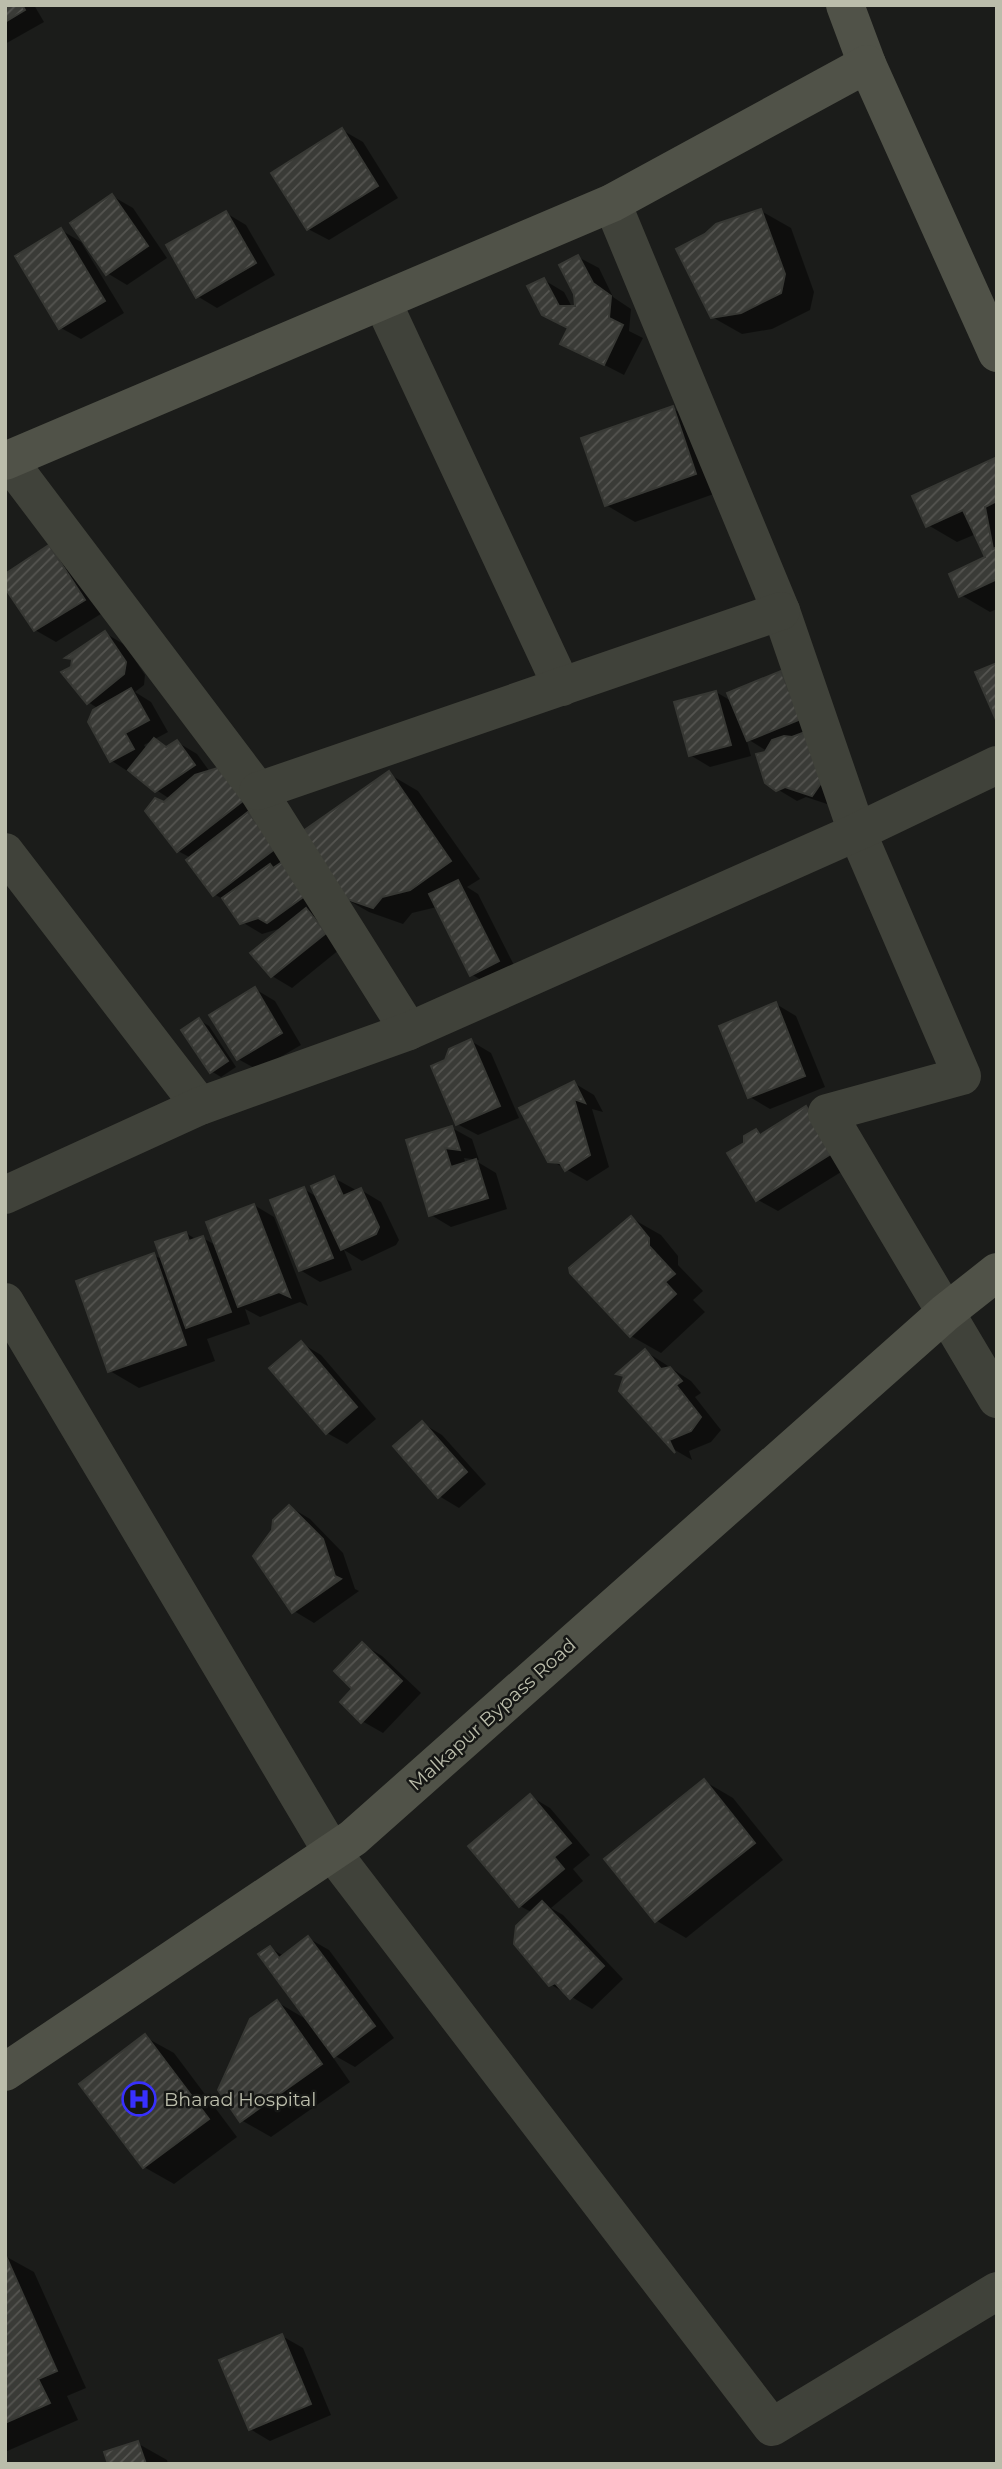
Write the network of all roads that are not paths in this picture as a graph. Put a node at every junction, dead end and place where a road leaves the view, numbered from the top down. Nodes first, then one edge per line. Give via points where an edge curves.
1 (845, 5) edge
2 (867, 65) junction
3 (612, 204) junction
4 (382, 301) junction
5 (997, 354) edge
6 (7, 460) edge
7 (781, 611) junction
8 (562, 687) junction
9 (997, 765) edge
10 (258, 791) junction
11 (857, 832) junction
12 (5, 852) edge
13 (409, 1031) junction
14 (200, 1106) junction
15 (5, 1195) edge
16 (997, 1272) edge
17 (5, 1302) edge
18 (945, 1313) junction
19 (997, 1399) edge
20 (332, 1852) junction
21 (5, 2072) edge
22 (997, 2291) edge

1 - 2 street
2 - 3 street
2 - 5 street
3 - 4 street
3 - 7 street
4 - 6 street
4 - 8 street
6 - 10 street
7 - 8 street
7 - 11 street
8 - 10 street
9 - 11 street
10 - 13 street
11 - 13 street
11 - 18 street via 962,1076 827,1113
12 - 14 street
13 - 14 street
14 - 15 street
16 - 18 street, Malkapur Bypass Road
17 - 20 street
18 - 19 street
18 - 20 street, Malkapur Bypass Road
20 - 21 street, Malkapur Bypass Road
20 - 22 street via 772,2427

